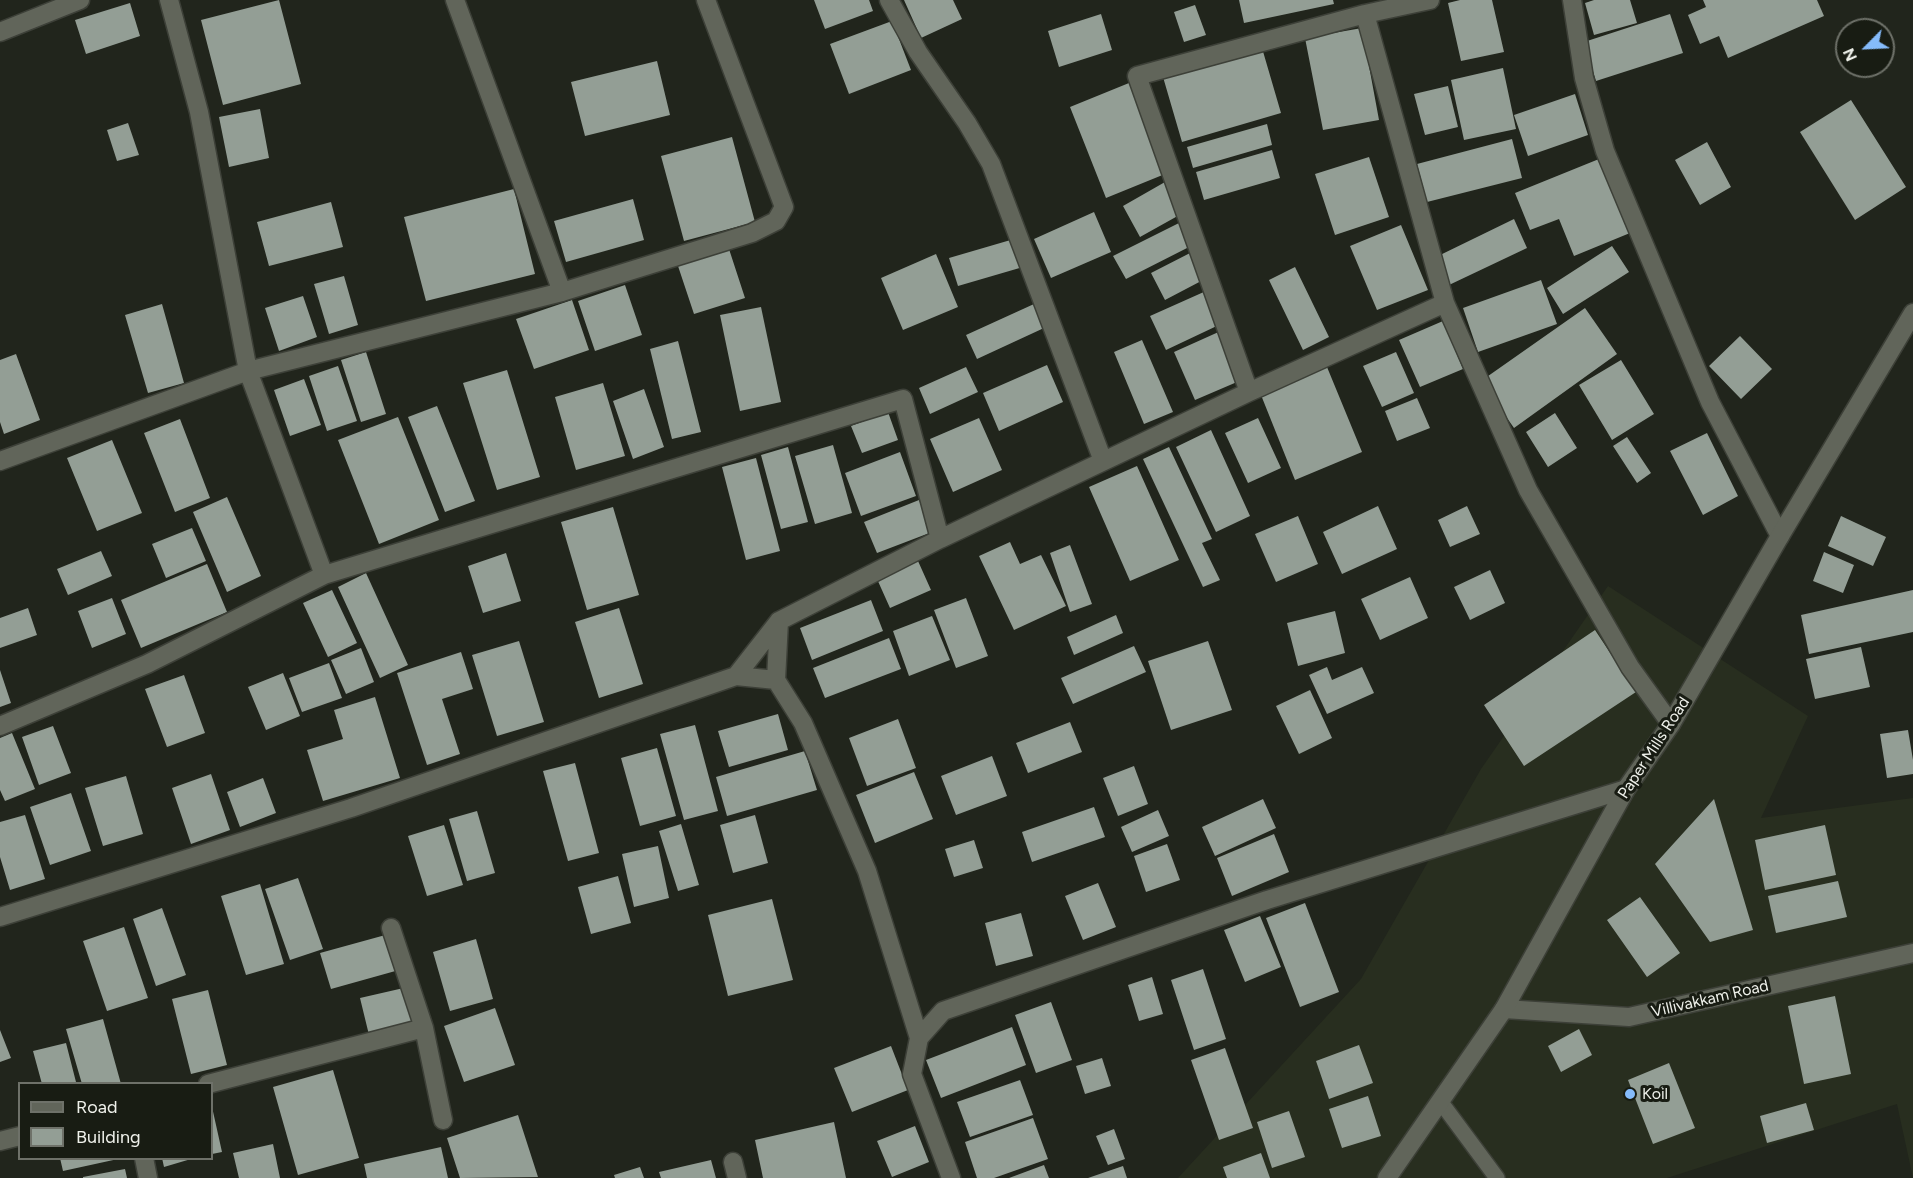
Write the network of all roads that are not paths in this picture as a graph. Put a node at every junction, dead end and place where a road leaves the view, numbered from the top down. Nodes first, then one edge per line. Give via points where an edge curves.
1 (80, 0) edge
2 (169, 0) edge
3 (455, 0) edge
4 (706, 0) edge
5 (889, 0) edge
6 (1430, 0) edge
7 (1572, 0) edge
8 (1365, 14) junction
9 (0, 33) edge
10 (562, 292) junction
11 (1446, 303) junction
12 (1913, 313) edge
13 (248, 370) junction
14 (1249, 392) junction
15 (0, 460) edge
16 (1103, 461) junction
17 (1780, 536) junction
18 (940, 539) junction
19 (324, 575) junction
20 (778, 621) junction
21 (736, 675) junction
22 (776, 680) junction
23 (1671, 724) junction
24 (0, 726) edge
25 (1626, 789) junction
26 (0, 917) edge
27 (391, 928) dead end
28 (1913, 953) edge
29 (1504, 1009) junction
30 (424, 1028) junction
31 (919, 1038) junction
32 (212, 1082) edge
33 (1440, 1101) junction
34 (442, 1120) dead end
35 (18, 1137) edge
36 (0, 1142) edge
37 (144, 1160) edge
38 (148, 1178) edge
39 (951, 1178) edge
40 (1387, 1178) edge
41 (1497, 1178) edge

1 - 9 street
2 - 13 street via 199,112
3 - 10 street
4 - 10 street via 784,207 776,221 752,233
5 - 16 street via 991,164
6 - 8 street
7 - 17 street via 1584,78 1605,151 1710,402
8 - 11 street
8 - 14 street via 1137,76
10 - 13 street
11 - 14 street
11 - 23 street via 1528,490 1630,667
12 - 17 street, Paper Mills Road
13 - 15 street
13 - 19 street
14 - 16 street
16 - 18 street
17 - 23 street, Paper Mills Road
18 - 19 street via 903,399
18 - 20 street
19 - 24 street via 147,664
20 - 21 street
20 - 22 street
21 - 22 street
21 - 26 street via 351,808
22 - 31 street via 802,723 867,871
23 - 25 street, Paper Mills Road
25 - 29 street, Paper Mills Road
25 - 31 street via 1267,900 943,1011
27 - 30 street
28 - 29 street, Villivakkam Road via 1629,1017
29 - 33 street, Paper Mills Road
30 - 32 street
30 - 34 street
31 - 39 street via 912,1074
33 - 40 street, Paper Mills Road
33 - 41 lane
35 - 36 street
37 - 38 street

